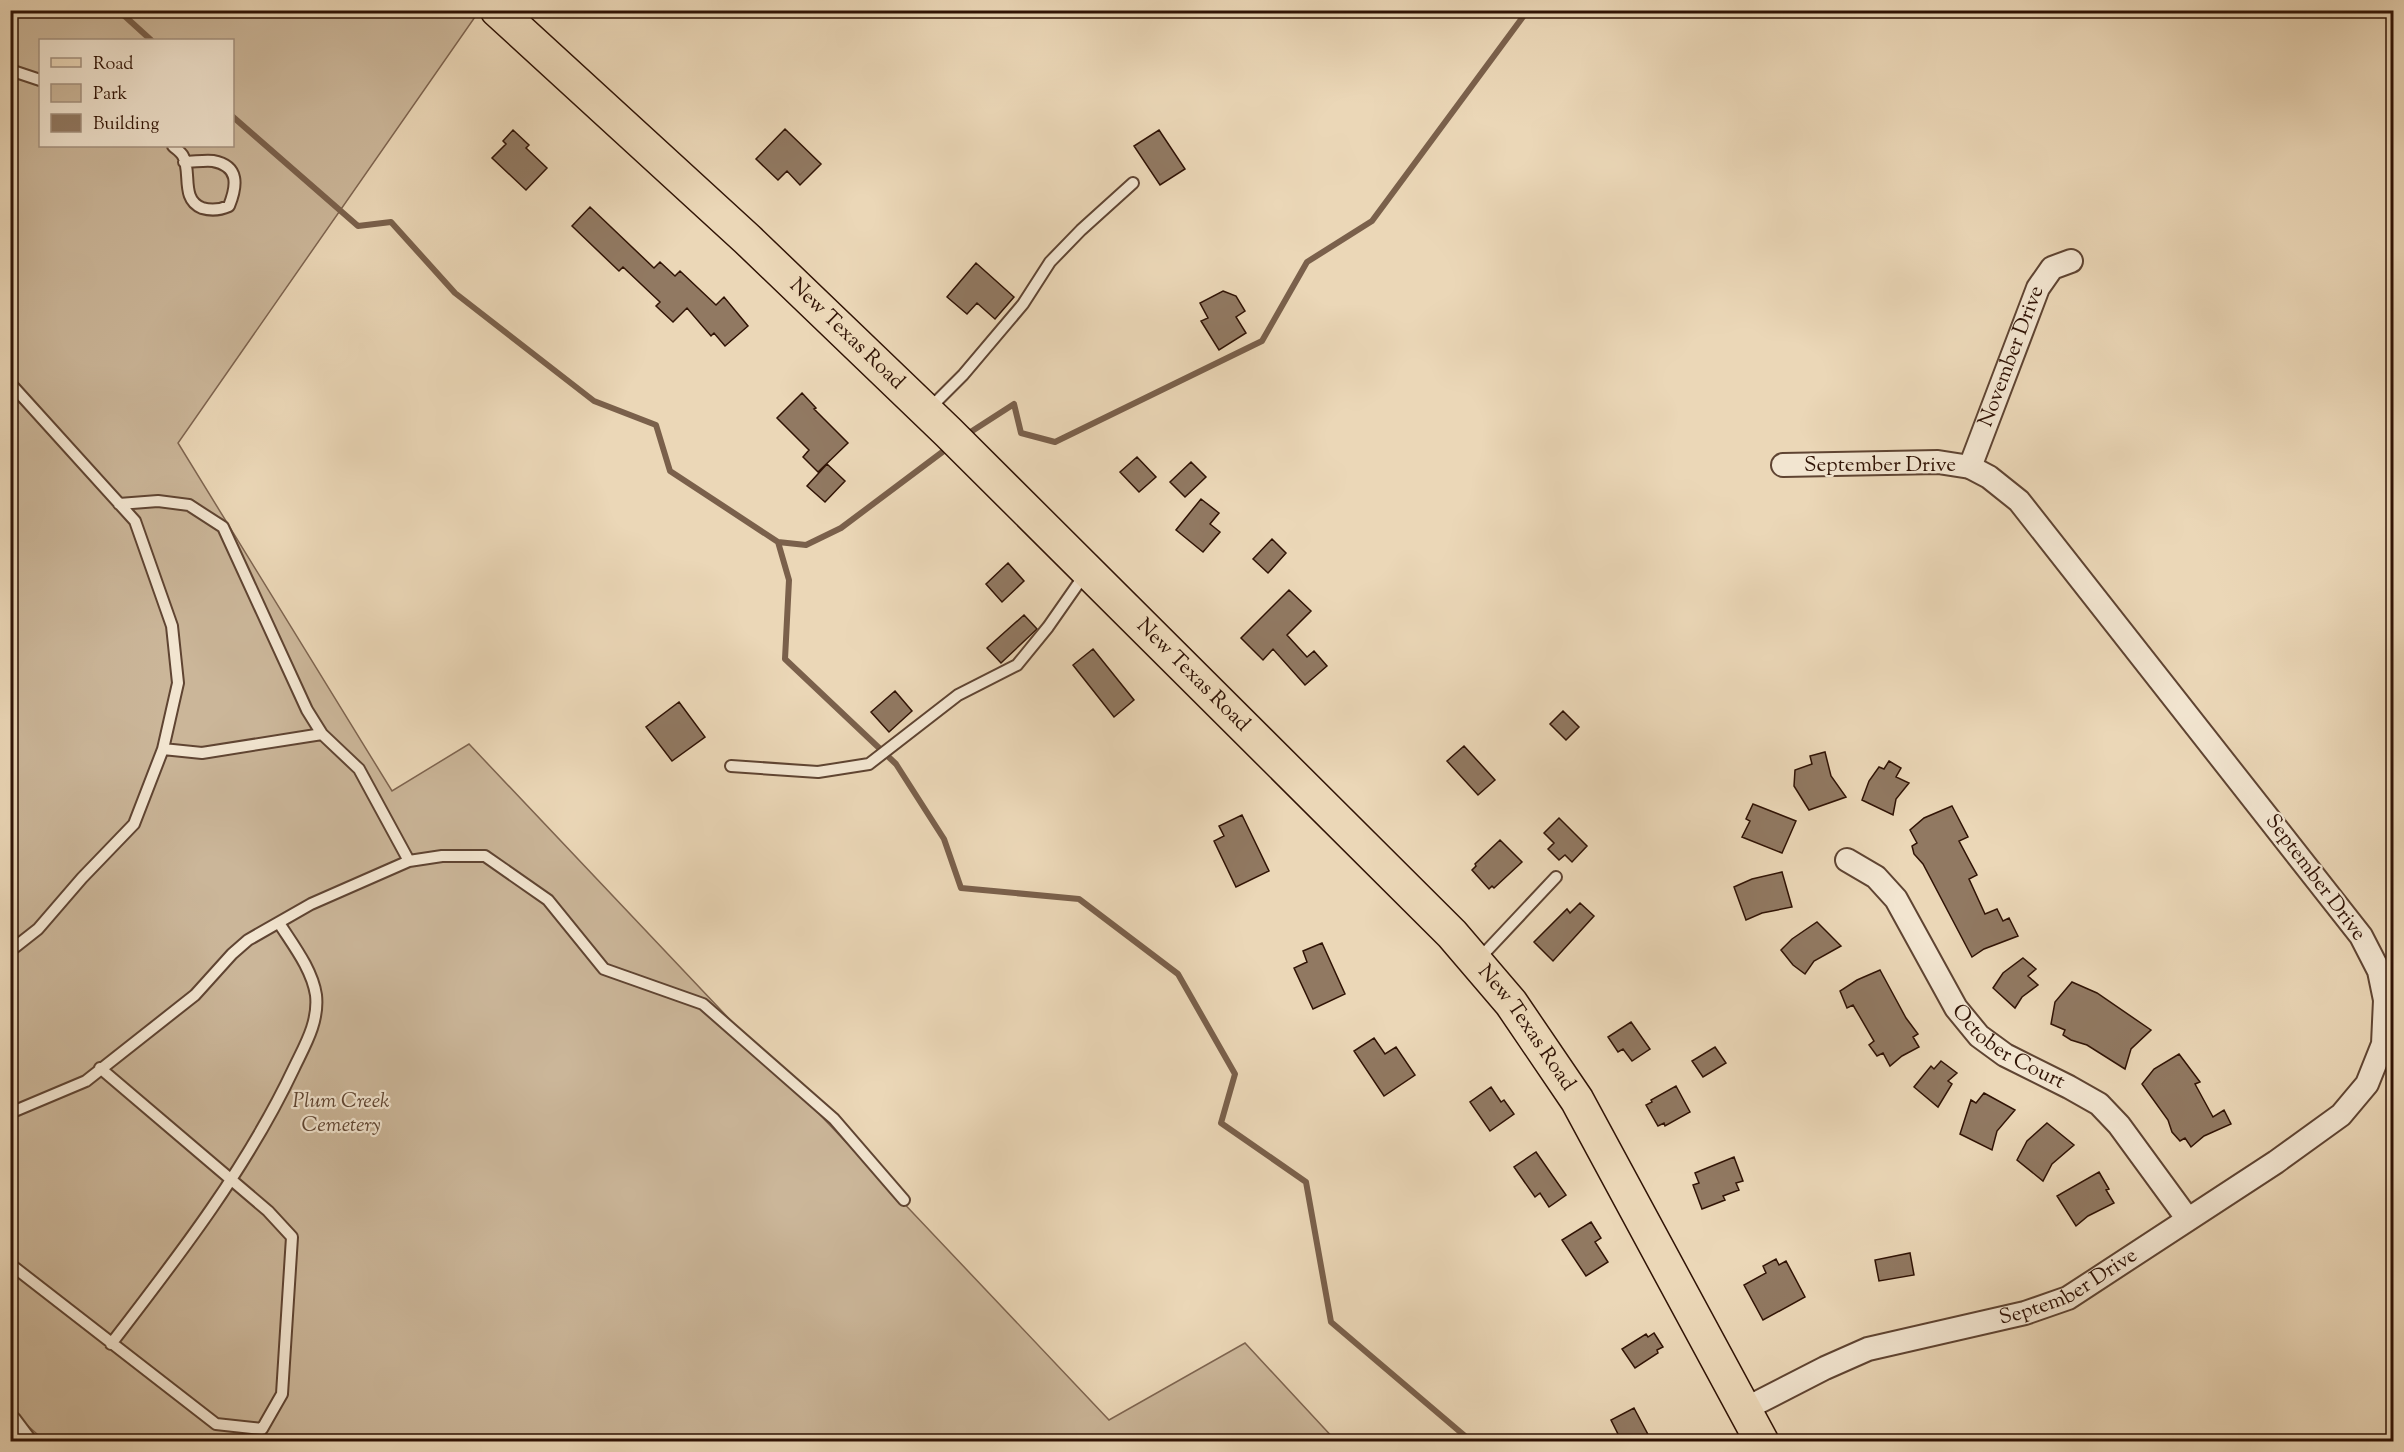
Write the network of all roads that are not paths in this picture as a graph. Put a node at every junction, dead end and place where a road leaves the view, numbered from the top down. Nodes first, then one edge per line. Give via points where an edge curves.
1 (497, 10) edge
2 (10, 70) edge
3 (39, 80) edge
4 (174, 147) edge
5 (184, 162) junction
6 (1133, 183) dead end
7 (2071, 261) dead end
8 (10, 383) edge
9 (927, 411) junction
10 (1783, 465) dead end
11 (1970, 467) junction
12 (119, 504) junction
13 (1087, 570) junction
14 (322, 734) junction
15 (163, 749) junction
16 (731, 766) dead end
17 (1847, 860) dead end
18 (410, 861) junction
19 (1556, 877) dead end
20 (279, 923) junction
21 (10, 951) edge
22 (1476, 962) junction
23 (100, 1068) junction
24 (10, 1113) edge
25 (231, 1180) junction
26 (904, 1200) dead end
27 (2187, 1218) junction
28 (10, 1264) edge
29 (111, 1344) junction
30 (1744, 1409) junction
31 (10, 1422) edge
32 (25, 1442) edge
33 (1762, 1442) edge

1 - 9 main road, New Texas Road via 739,231
2 - 3 lane
4 - 5 lane
5 - 5 lane via 189,196 197,206 219,210 230,206 236,189 230,169 212,161
6 - 9 lane via 1050,262 1023,304
7 - 11 street, November Drive via 2052,268 2038,288
8 - 12 lane
9 - 13 main road, New Texas Road
10 - 11 street, September Drive via 1938,462
11 - 27 street, September Drive via 2019,501 2329,893 2361,936 2379,971 2385,1000 2383,1044 2367,1084 2341,1115
12 - 14 lane via 158,501 189,505 223,526 307,710
12 - 15 lane via 135,521 172,626 178,683
13 - 16 lane via 1017,665 958,695 869,764 818,772
13 - 22 main road, New Texas Road
14 - 15 lane via 202,753
14 - 18 lane via 359,769
15 - 21 lane via 134,824 38,929
17 - 27 street, October Court via 1876,877 1896,898 1956,1008 1978,1036 2099,1104
18 - 20 lane via 311,904
18 - 26 lane via 484,856 548,900 604,969 703,1004 834,1119
19 - 22 lane
20 - 23 lane via 248,940 195,995
20 - 25 lane via 311,975 316,1015 280,1098
22 - 30 main road, New Texas Road via 1510,1003 1577,1100
23 - 24 lane via 86,1081
23 - 25 lane
25 - 29 lane
25 - 29 lane via 292,1237 282,1394 262,1429 216,1424
27 - 30 street, September Drive via 2068,1298 1868,1350
28 - 29 lane
30 - 33 main road, New Texas Road
31 - 32 street

